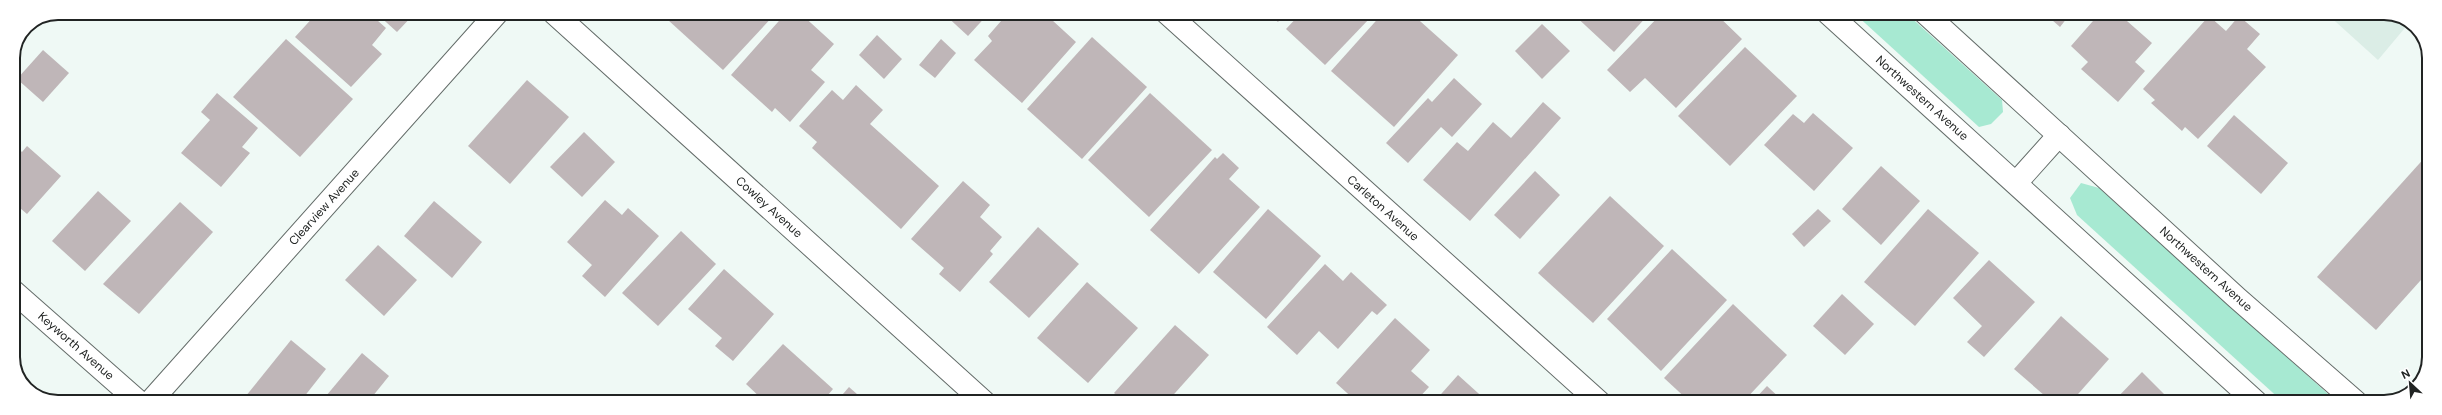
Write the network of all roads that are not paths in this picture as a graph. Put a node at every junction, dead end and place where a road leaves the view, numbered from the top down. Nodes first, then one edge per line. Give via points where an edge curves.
1 (491, 20) edge
2 (562, 20) edge
3 (1175, 20) edge
4 (1836, 20) edge
5 (1933, 20) edge
6 (2059, 134) junction
7 (2016, 183) junction
8 (20, 297) edge
9 (131, 395) edge
10 (156, 395) edge
11 (976, 395) edge
12 (1591, 395) edge
13 (2248, 395) edge
14 (2348, 395) edge

1 - 10 street, Clearview Avenue
2 - 11 street, Cowley Avenue
3 - 12 street, Carleton Avenue
4 - 7 street, Northwestern Avenue
5 - 6 street, Northwestern Avenue
6 - 7 street
6 - 14 street, Northwestern Avenue via 2237,298
7 - 13 street, Northwestern Avenue
8 - 9 street, Keyworth Avenue

